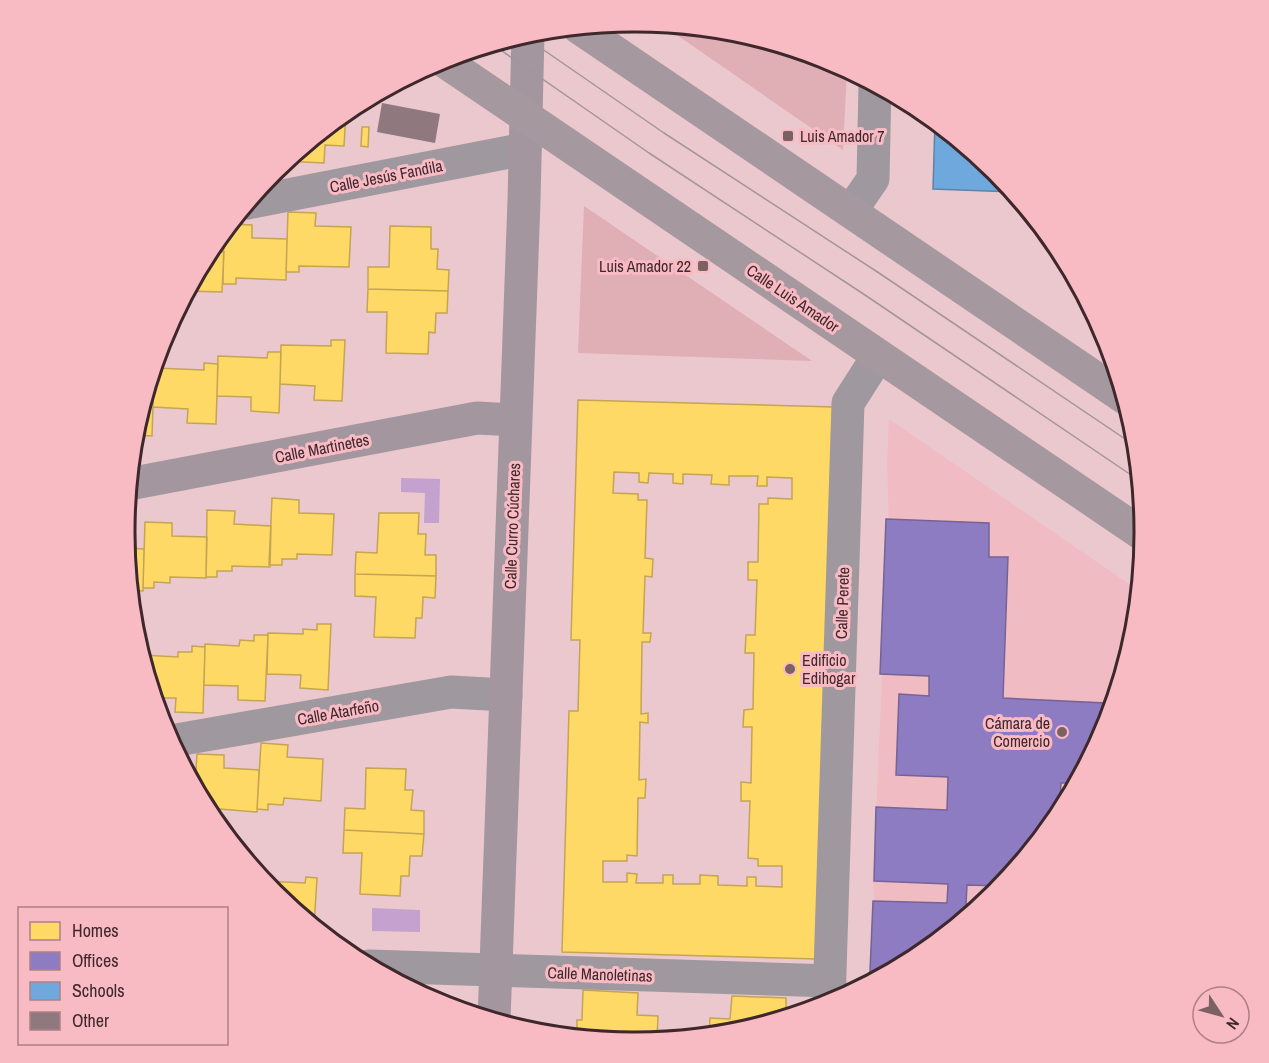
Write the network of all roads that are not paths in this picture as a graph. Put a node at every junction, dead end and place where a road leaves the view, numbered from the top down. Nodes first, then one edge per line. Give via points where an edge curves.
1 (589, 34) edge
2 (528, 43) edge
3 (452, 66) edge
4 (875, 93) edge
5 (525, 116) junction
6 (525, 149) junction
7 (260, 200) edge
8 (851, 211) junction
9 (879, 356) junction
10 (1114, 390) edge
11 (515, 420) junction
12 (138, 482) edge
13 (1134, 528) edge
14 (506, 695) junction
15 (180, 739) edge
16 (387, 967) edge
17 (495, 971) junction
18 (829, 992) edge
19 (830, 992) edge
20 (494, 1011) edge

1 - 8 main road
2 - 5 street, Calle Curro Cúchares
3 - 5 main road, Calle Luis Amador
4 - 8 street via 873,179
5 - 6 street, Calle Curro Cúchares
5 - 9 main road, Calle Luis Amador
6 - 7 street, Calle Jesús Fandila
6 - 11 street, Calle Curro Cúchares
8 - 10 main road
9 - 13 main road, Calle Luis Amador
9 - 19 street, Calle Perete via 848,403
11 - 12 street, Calle Martinetes via 477,418
11 - 14 street, Calle Curro Cúchares
14 - 15 street, Calle Atarfeño via 451,692
14 - 17 street, Calle Curro Cúchares
16 - 17 street, Calle Manoletinas
17 - 18 street, Calle Manoletinas
17 - 20 street, Calle Curro Cúchares

